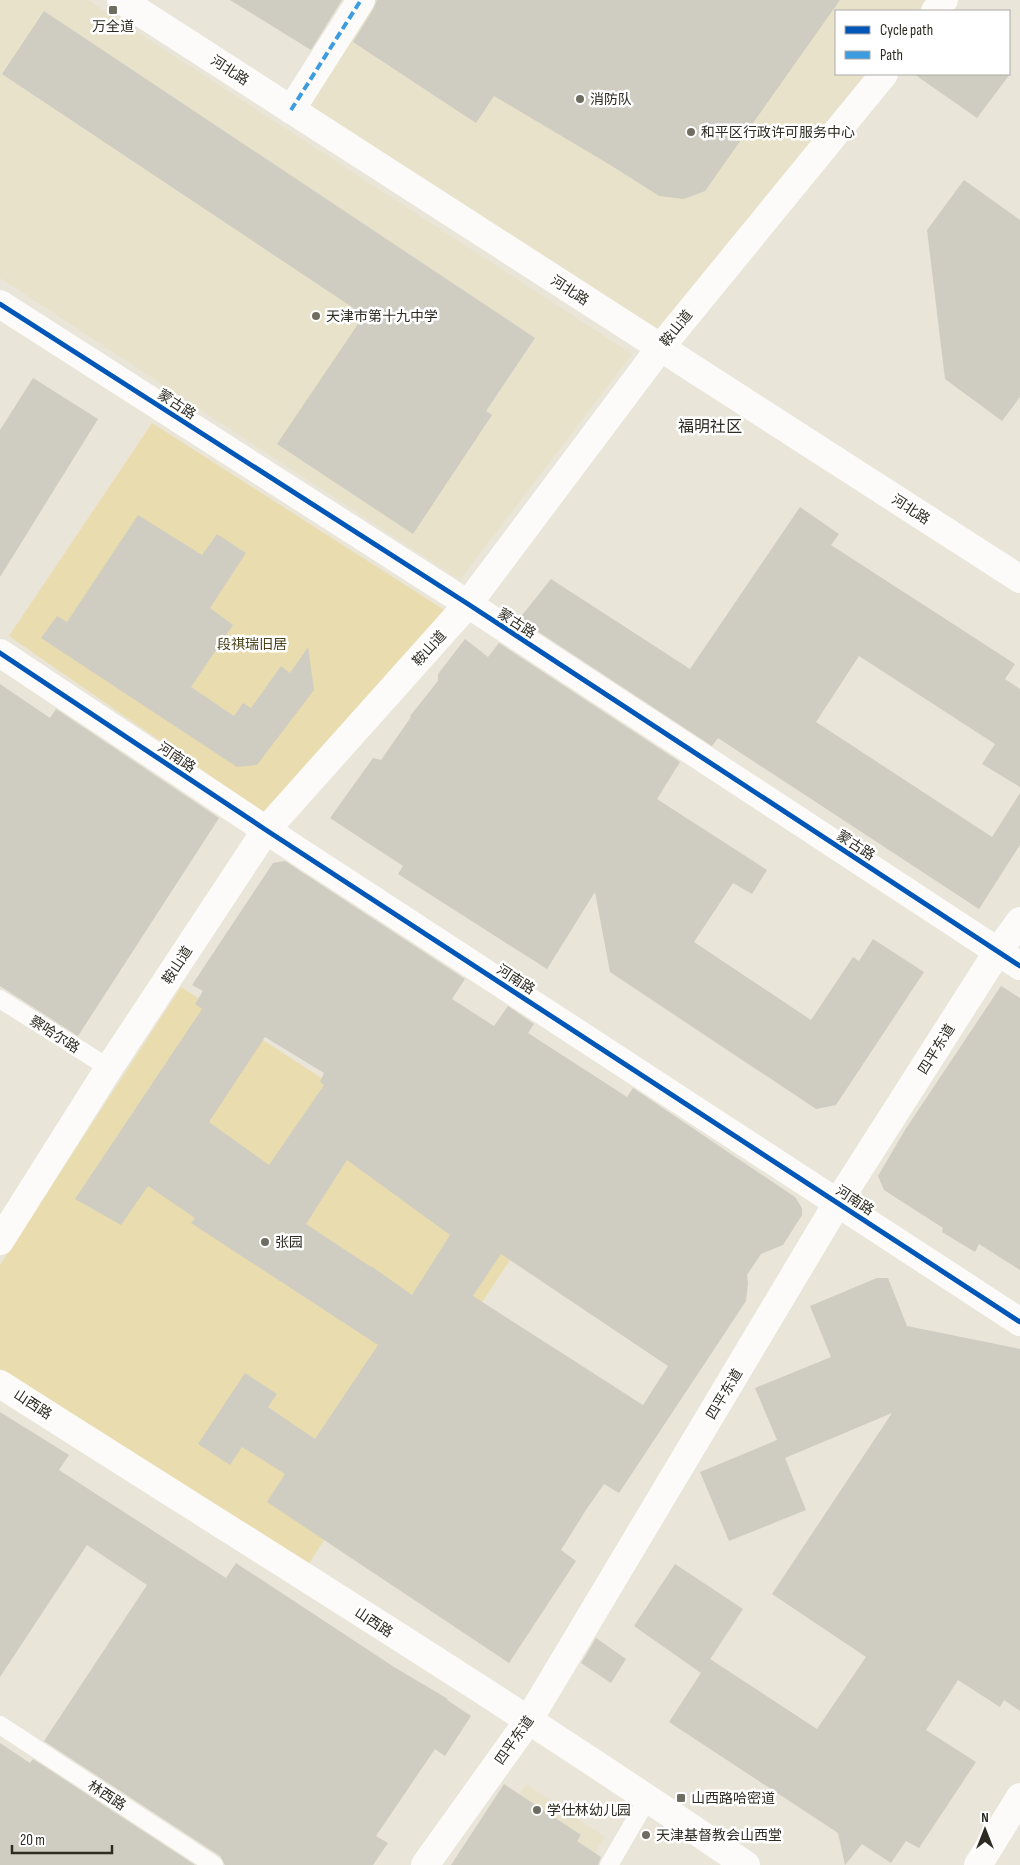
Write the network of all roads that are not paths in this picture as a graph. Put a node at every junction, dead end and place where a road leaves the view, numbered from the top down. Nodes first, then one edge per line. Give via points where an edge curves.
1 (121, 0) edge
2 (360, 0) edge
3 (944, 0) edge
4 (936, 10) edge
5 (883, 75) edge
6 (291, 110) junction
7 (0, 304) edge
8 (660, 348) junction
9 (1020, 578) edge
10 (468, 604) junction
11 (0, 653) edge
12 (266, 830) junction
13 (1020, 921) edge
14 (1009, 958) edge
15 (0, 999) edge
16 (109, 1068) junction
17 (838, 1202) junction
18 (0, 1241) edge
19 (1020, 1322) edge
20 (0, 1384) edge
21 (528, 1720) junction
22 (0, 1725) edge
23 (648, 1798) junction
24 (1020, 1798) edge
25 (214, 1865) edge
26 (426, 1865) edge
27 (609, 1865) edge
28 (746, 1865) edge
29 (978, 1865) edge

1 - 6 street, 河北路
2 - 6 street
3 - 4 street
5 - 8 street, 鞍山道
6 - 8 street, 河北路
7 - 10 street, 蒙古路
8 - 9 street, 河北路
8 - 10 street, 鞍山道
10 - 12 street, 鞍山道
10 - 14 street, 蒙古路
11 - 12 street, 河南路
12 - 16 street, 鞍山道
12 - 17 street, 河南路
13 - 14 street, 四平东道
14 - 17 street, 四平东道
15 - 16 lane, 察哈尔路
16 - 18 street, 鞍山道
17 - 19 street, 河南路
17 - 21 street, 四平东道
20 - 21 street, 山西路
21 - 23 street, 山西路
21 - 26 street, 四平东道
22 - 25 lane, 林西路
23 - 27 lane
23 - 28 street, 山西路
24 - 29 street

